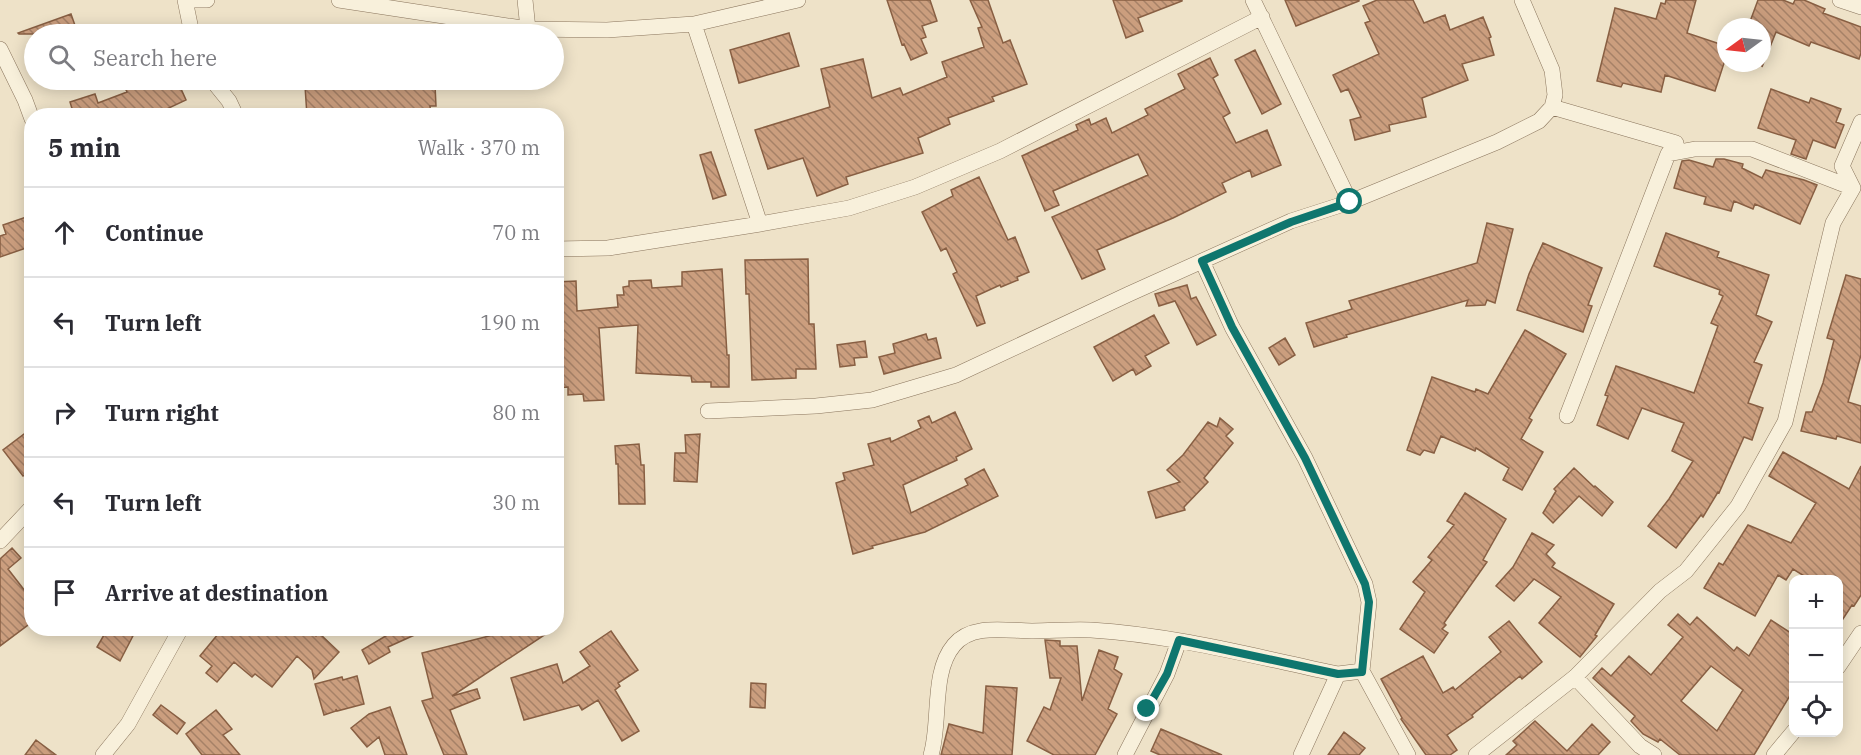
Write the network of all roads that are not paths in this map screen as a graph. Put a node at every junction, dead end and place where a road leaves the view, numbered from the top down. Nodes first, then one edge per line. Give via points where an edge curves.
1 (185, 0) edge
2 (196, 0) edge
3 (207, 0) edge
4 (339, 0) edge
5 (525, 0) edge
6 (798, 0) edge
7 (1253, 0) edge
8 (1522, 0) edge
9 (1840, 0) edge
10 (1861, 7) edge
11 (1262, 17) junction
12 (190, 24) edge
13 (495, 24) edge
14 (527, 24) edge
15 (694, 24) junction
16 (564, 29) edge
17 (0, 49) edge
18 (221, 90) edge
19 (1552, 107) junction
20 (28, 108) edge
21 (233, 108) edge
22 (1860, 129) edge
23 (1668, 154) junction
24 (1853, 188) junction
25 (1350, 202) junction
26 (760, 224) junction
27 (564, 249) edge
28 (1202, 261) junction
29 (708, 411) dead end
30 (1567, 416) dead end
31 (24, 516) edge
32 (0, 541) edge
33 (1861, 633) edge
34 (177, 636) edge
35 (1179, 640) junction
36 (1843, 661) edge
37 (1362, 672) junction
38 (1338, 674) junction
39 (1575, 677) junction
40 (1789, 737) edge
41 (104, 755) edge
42 (932, 755) edge
43 (1125, 755) edge
44 (1301, 755) edge
45 (1408, 755) edge
46 (1476, 755) edge
47 (1654, 755) edge
48 (1774, 755) edge

1 - 12 street
2 - 3 street
4 - 13 street
5 - 14 street
6 - 15 street
7 - 11 street
8 - 19 street via 1552,70
9 - 10 street
11 - 25 street
11 - 26 street via 1000,151 926,183 849,208
15 - 16 street
15 - 26 street
17 - 20 street
18 - 21 street
19 - 23 street via 1676,142
19 - 25 street via 1539,121 1497,142
22 - 24 street via 1842,166
23 - 24 street via 1695,148 1752,149
23 - 30 street
24 - 39 street via 1833,223 1785,422 1743,497 1686,571 1660,591
25 - 28 street via 1291,222
26 - 27 street via 608,248
28 - 29 street via 956,375 915,389 872,400 816,406
28 - 37 street via 1232,327 1305,458 1365,584 1369,602
31 - 32 street
33 - 36 street
34 - 41 street via 128,724
35 - 38 street
35 - 42 street via 1073,629 984,630 963,637 949,651 942,669
35 - 43 street via 1167,674
37 - 38 street
37 - 45 street
38 - 44 street
39 - 46 street
39 - 47 street via 1640,746
40 - 48 street

